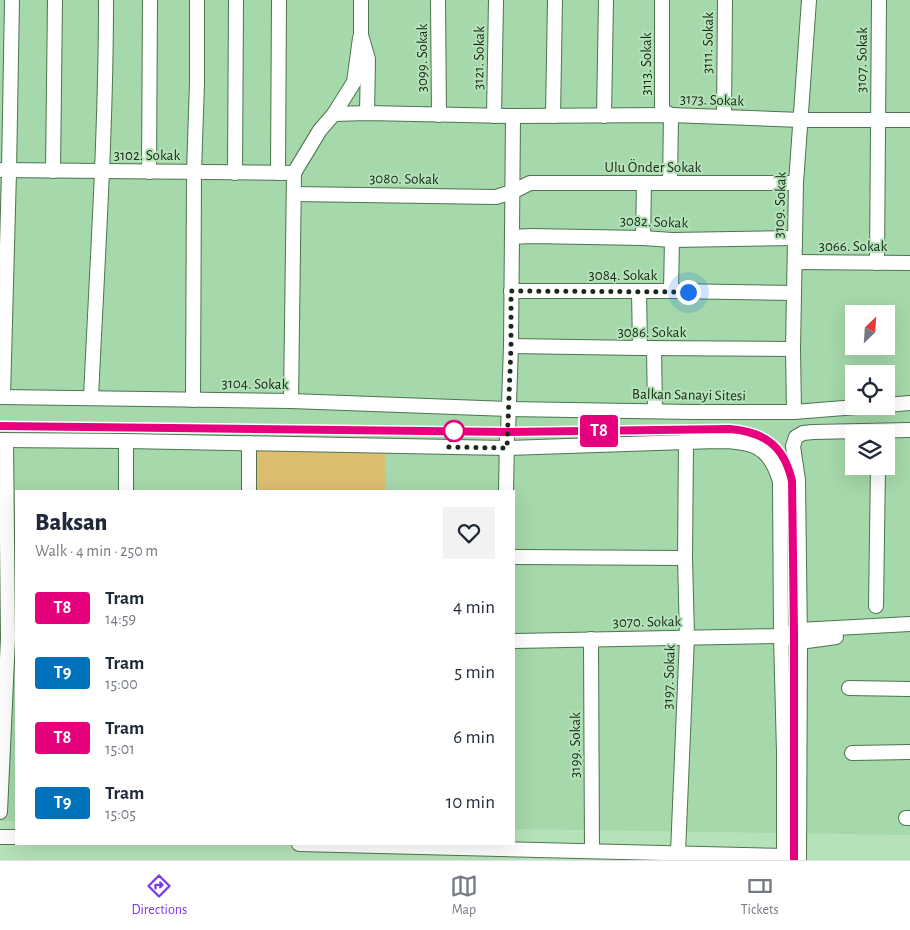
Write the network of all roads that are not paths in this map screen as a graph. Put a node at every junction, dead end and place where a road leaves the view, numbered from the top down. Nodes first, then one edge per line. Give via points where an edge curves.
1 (12, 0) edge
2 (55, 0) edge
3 (106, 0) edge
4 (150, 0) edge
5 (197, 0) edge
6 (236, 0) edge
7 (279, 0) edge
8 (361, 0) edge
9 (438, 0) edge
10 (496, 0) edge
11 (554, 0) edge
12 (606, 0) edge
13 (662, 0) edge
14 (725, 0) edge
15 (809, 0) edge
16 (879, 0) edge
17 (361, 35) junction
18 (367, 113) junction
19 (334, 114) junction
20 (439, 115) junction
21 (671, 115) junction
22 (494, 116) junction
23 (512, 116) junction
24 (552, 116) junction
25 (604, 116) junction
26 (724, 117) junction
27 (801, 120) junction
28 (878, 120) junction
29 (910, 120) edge
30 (5, 170) edge
31 (53, 171) junction
32 (102, 171) junction
33 (149, 172) junction
34 (194, 172) junction
35 (235, 173) junction
36 (278, 173) junction
37 (294, 173) junction
38 (644, 183) junction
39 (670, 183) junction
40 (796, 183) junction
41 (512, 192) junction
42 (294, 194) junction
43 (512, 237) junction
44 (643, 238) junction
45 (795, 238) junction
46 (672, 240) junction
47 (796, 262) junction
48 (877, 263) junction
49 (910, 263) edge
50 (511, 291) junction
51 (639, 292) junction
52 (671, 292) junction
53 (794, 293) junction
54 (511, 346) junction
55 (647, 348) junction
56 (793, 349) junction
57 (1, 397) edge
58 (91, 398) junction
59 (192, 400) junction
60 (291, 401) junction
61 (910, 403) edge
62 (895, 404) edge
63 (845, 408) edge
64 (509, 409) junction
65 (655, 411) junction
66 (794, 412) junction
67 (910, 430) edge
68 (895, 431) edge
69 (845, 432) edge
70 (3, 440) edge
71 (126, 441) junction
72 (686, 442) junction
73 (249, 443) junction
74 (507, 448) junction
75 (878, 475) edge
76 (126, 490) edge
77 (249, 490) edge
78 (506, 490) edge
79 (4, 541) edge
80 (515, 557) edge
81 (686, 558) junction
82 (876, 606) dead end
83 (910, 624) edge
84 (910, 633) edge
85 (781, 636) junction
86 (799, 636) junction
87 (687, 637) junction
88 (8, 638) edge
89 (591, 639) junction
90 (515, 641) edge
91 (849, 688) dead end
92 (910, 689) edge
93 (910, 752) edge
94 (852, 753) dead end
95 (0, 812) edge
96 (0, 837) edge
97 (15, 837) edge
98 (401, 845) edge
99 (508, 851) edge
100 (592, 851) junction
101 (678, 853) junction
102 (784, 858) edge
103 (799, 860) edge

1 - 30 street
2 - 31 street
3 - 32 street
4 - 33 street
5 - 34 street
6 - 35 street
7 - 36 street
8 - 17 street
9 - 20 street, 3099. Sokak
10 - 22 street, 3121. Sokak
11 - 24 street
12 - 25 street
13 - 21 street, 3113. Sokak via 662,110
14 - 26 street, 3111. Sokak
15 - 27 street, 3109. Sokak
16 - 28 street, 3107. Sokak
17 - 18 street via 368,59
17 - 19 street via 354,82
18 - 19 street, 3173. Sokak
18 - 20 street, 3173. Sokak
19 - 37 street via 320,130
20 - 22 street, 3173. Sokak
21 - 25 street, 3173. Sokak
21 - 26 street, 3173. Sokak
21 - 39 street, 3113. Sokak
22 - 23 street, 3173. Sokak
23 - 24 street, 3173. Sokak
23 - 41 street
24 - 25 street, 3173. Sokak
26 - 27 street, 3173. Sokak
27 - 28 street, 3173. Sokak
27 - 40 street, 3109. Sokak
28 - 29 street, 3173. Sokak
28 - 48 street, 3107. Sokak
30 - 31 street, 3102. Sokak
30 - 57 street
31 - 32 street, 3102. Sokak
32 - 33 street, 3102. Sokak
32 - 58 street
33 - 34 street, 3102. Sokak
34 - 35 street, 3102. Sokak
34 - 59 street
35 - 36 street, 3102. Sokak
36 - 37 street, 3102. Sokak
37 - 42 street
38 - 39 street, Ulu Önder Sokak
38 - 41 street, Ulu Önder Sokak via 530,183
38 - 44 street
39 - 40 street, Ulu Önder Sokak
40 - 45 street, 3109. Sokak
41 - 42 street, 3080. Sokak via 496,197
41 - 43 street
42 - 60 street
43 - 44 street, 3082. Sokak
43 - 50 street
44 - 46 street, 3082. Sokak
45 - 46 street, 3082. Sokak
45 - 47 street, 3109. Sokak
46 - 52 street
47 - 48 street, 3066. Sokak
47 - 53 street, 3109. Sokak
48 - 49 street, 3066. Sokak
50 - 51 street, 3084. Sokak
50 - 54 street
51 - 52 street, 3084. Sokak
51 - 55 street
52 - 53 street, 3084. Sokak
53 - 56 street, 3109. Sokak
54 - 55 street, 3086. Sokak
54 - 64 street
55 - 56 street, 3086. Sokak
55 - 65 street
56 - 66 street, 3109. Sokak
57 - 58 street, 3104. Sokak
58 - 59 street, 3104. Sokak
59 - 60 street, 3104. Sokak
60 - 64 street, 3104. Sokak
61 - 62 street
63 - 66 street, Balkan Sanayi Sitesi
64 - 65 street, Balkan Sanayi Sitesi
64 - 74 street
65 - 66 street, Balkan Sanayi Sitesi
67 - 68 street
69 - 86 street via 803,433 796,437 793,446 798,480
70 - 71 street
70 - 79 street
71 - 73 street
71 - 76 street
72 - 74 street
72 - 81 street, 3197. Sokak
72 - 85 street via 746,443 759,448 771,459 780,482
73 - 74 street
73 - 77 street
74 - 78 street
75 - 82 street
79 - 88 street
80 - 81 street
81 - 87 street, 3197. Sokak
83 - 86 street
84 - 86 street
85 - 86 street, 3070. Sokak
85 - 87 street, 3070. Sokak
85 - 102 street
86 - 103 street
87 - 89 street, 3070. Sokak
87 - 101 street, 3197. Sokak
88 - 95 street
89 - 90 street, 3070. Sokak
89 - 100 street, 3199. Sokak
91 - 92 street
93 - 94 street
96 - 97 street
98 - 99 street
99 - 100 street
100 - 101 street
101 - 102 street

